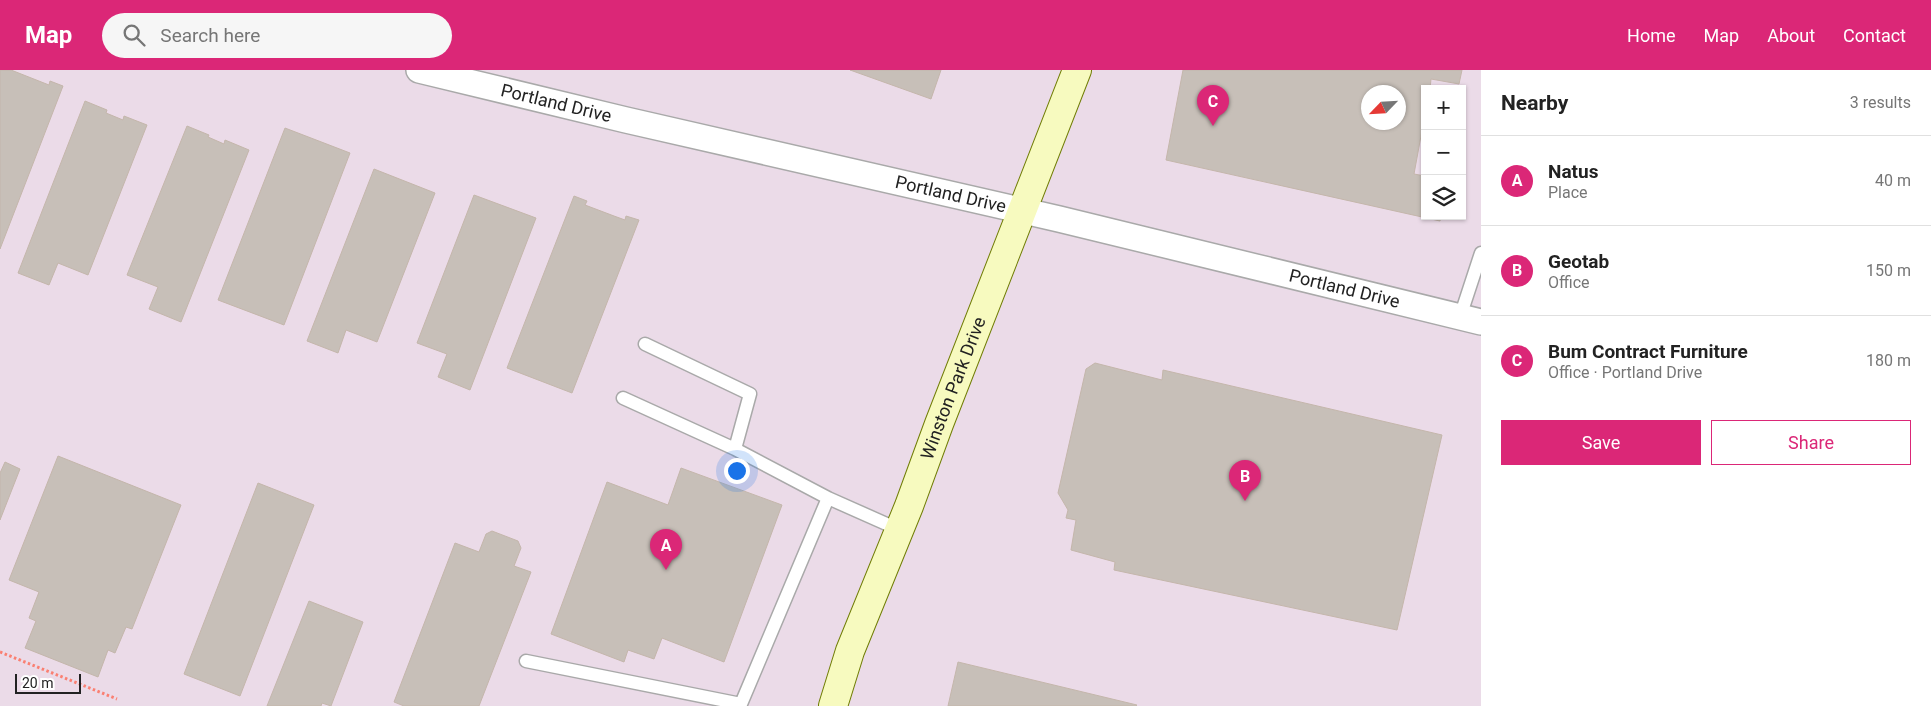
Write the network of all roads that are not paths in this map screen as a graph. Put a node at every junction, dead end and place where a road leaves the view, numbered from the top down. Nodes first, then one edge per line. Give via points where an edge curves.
1 (419, 70) edge
2 (1077, 70) edge
3 (1023, 211) junction
4 (1481, 252) edge
5 (1471, 320) edge
6 (645, 344) dead end
7 (623, 398) dead end
8 (735, 448) junction
9 (828, 498) junction
10 (900, 530) junction
11 (526, 661) dead end
12 (832, 706) edge

1 - 3 street, Portland Drive
2 - 3 street, Winston Park Drive
3 - 5 street, Portland Drive
3 - 10 street, Winston Park Drive
4 - 5 lane
6 - 8 lane via 750,394
7 - 8 lane
8 - 9 lane
9 - 10 lane
9 - 11 lane via 741,704
10 - 12 street, Winston Park Drive via 850,651

